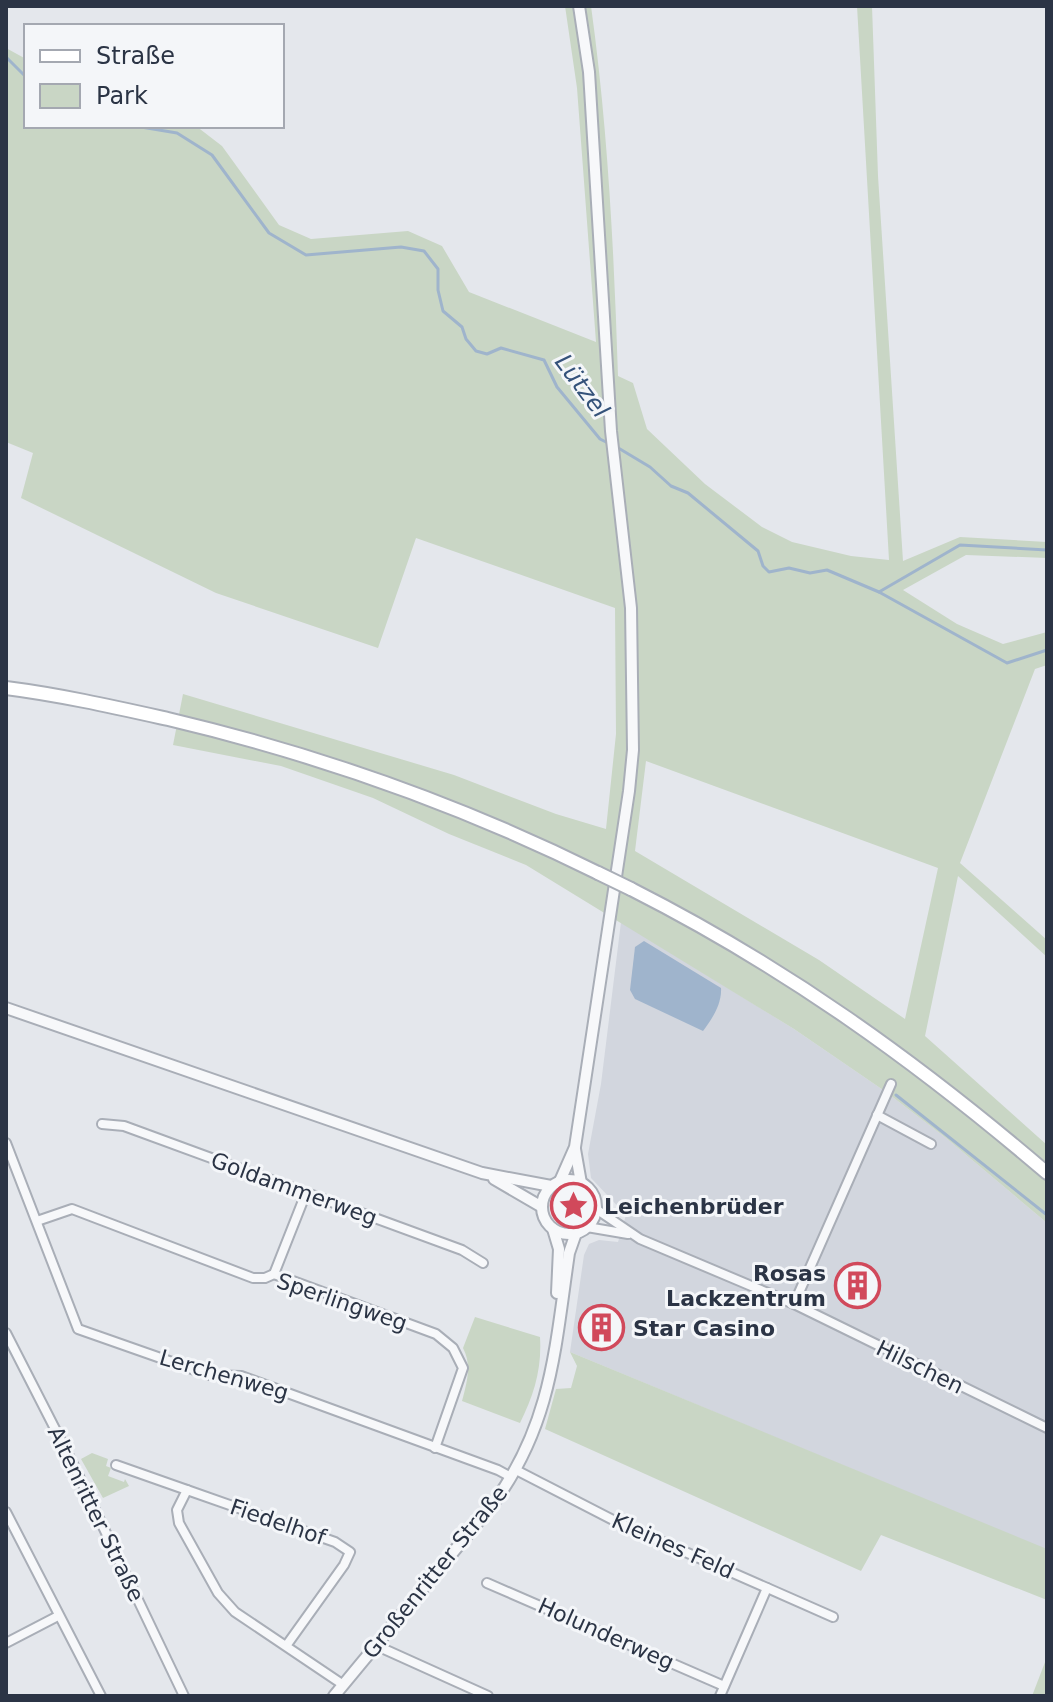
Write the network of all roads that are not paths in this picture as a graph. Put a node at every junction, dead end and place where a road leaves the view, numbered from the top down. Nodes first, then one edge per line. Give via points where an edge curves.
1 (579, 6) edge
2 (6, 688) edge
3 (6, 1008) edge
4 (891, 1084) dead end
5 (877, 1115) junction
6 (102, 1124) dead end
7 (6, 1143) edge
8 (931, 1144) dead end
9 (575, 1147) junction
10 (482, 1173) junction
11 (1047, 1173) edge
12 (581, 1183) junction
13 (555, 1184) junction
14 (306, 1193) junction
15 (542, 1207) junction
16 (596, 1209) junction
17 (37, 1221) junction
18 (587, 1227) junction
19 (553, 1229) junction
20 (576, 1233) junction
21 (632, 1235) junction
22 (483, 1263) dead end
23 (274, 1274) junction
24 (794, 1304) junction
25 (6, 1333) edge
26 (554, 1351) junction
27 (1047, 1428) edge
28 (435, 1448) junction
29 (116, 1465) dead end
30 (514, 1474) junction
31 (187, 1490) junction
32 (7, 1516) edge
33 (487, 1583) dead end
34 (767, 1588) junction
35 (58, 1616) junction
36 (833, 1617) dead end
37 (6, 1643) edge
38 (375, 1645) junction
39 (286, 1646) junction
40 (342, 1684) junction
41 (724, 1686) junction
42 (101, 1696) edge
43 (184, 1696) edge
44 (334, 1696) edge
45 (488, 1696) edge
46 (720, 1696) edge

1 - 9 street via 589,72 611,431 631,608 633,750
2 - 11 main road, bridge via 62,695 214,730 354,770 598,873 802,987 885,1043
3 - 10 street
4 - 5 street
5 - 8 street
5 - 24 street
6 - 14 street, Goldammerweg via 124,1126
7 - 17 street, Lerchenweg
9 - 12 street
9 - 13 street
10 - 13 street
10 - 15 street
12 - 13 street
12 - 16 street via 592,1194
13 - 15 street
14 - 22 street, Goldammerweg via 462,1250
14 - 23 street
15 - 19 street
16 - 18 street
16 - 21 street, Hilschen
17 - 23 street, Sperlingweg via 72,1209 253,1278
17 - 28 street, Lerchenweg via 78,1329 209,1375 241,1376
18 - 20 street
18 - 21 street, Hilschen
19 - 20 street
19 - 26 street, Großenritter Straße via 559,1249
20 - 26 street, Großenritter Straße
21 - 24 street, Hilschen
23 - 28 street, Sperlingweg via 436,1334 453,1348 463,1368
24 - 27 street, Hilschen
25 - 43 street, Altenritter Straße
26 - 30 street, Großenritter Straße via 545,1401
28 - 30 street, Lerchenweg
29 - 31 street, Fiedelhof
30 - 34 street, Kleines Feld
30 - 38 street, Großenritter Straße
31 - 39 street via 177,1510 179,1523 218,1593 235,1612
31 - 39 street, Fiedelhof via 335,1542 350,1552
32 - 35 street
33 - 41 street, Holunderweg
34 - 36 street, Kleines Feld
34 - 41 street
35 - 37 street
35 - 42 street
38 - 40 street, Großenritter Straße
38 - 45 street
39 - 40 street
40 - 44 street, Großenritter Straße
41 - 46 street

